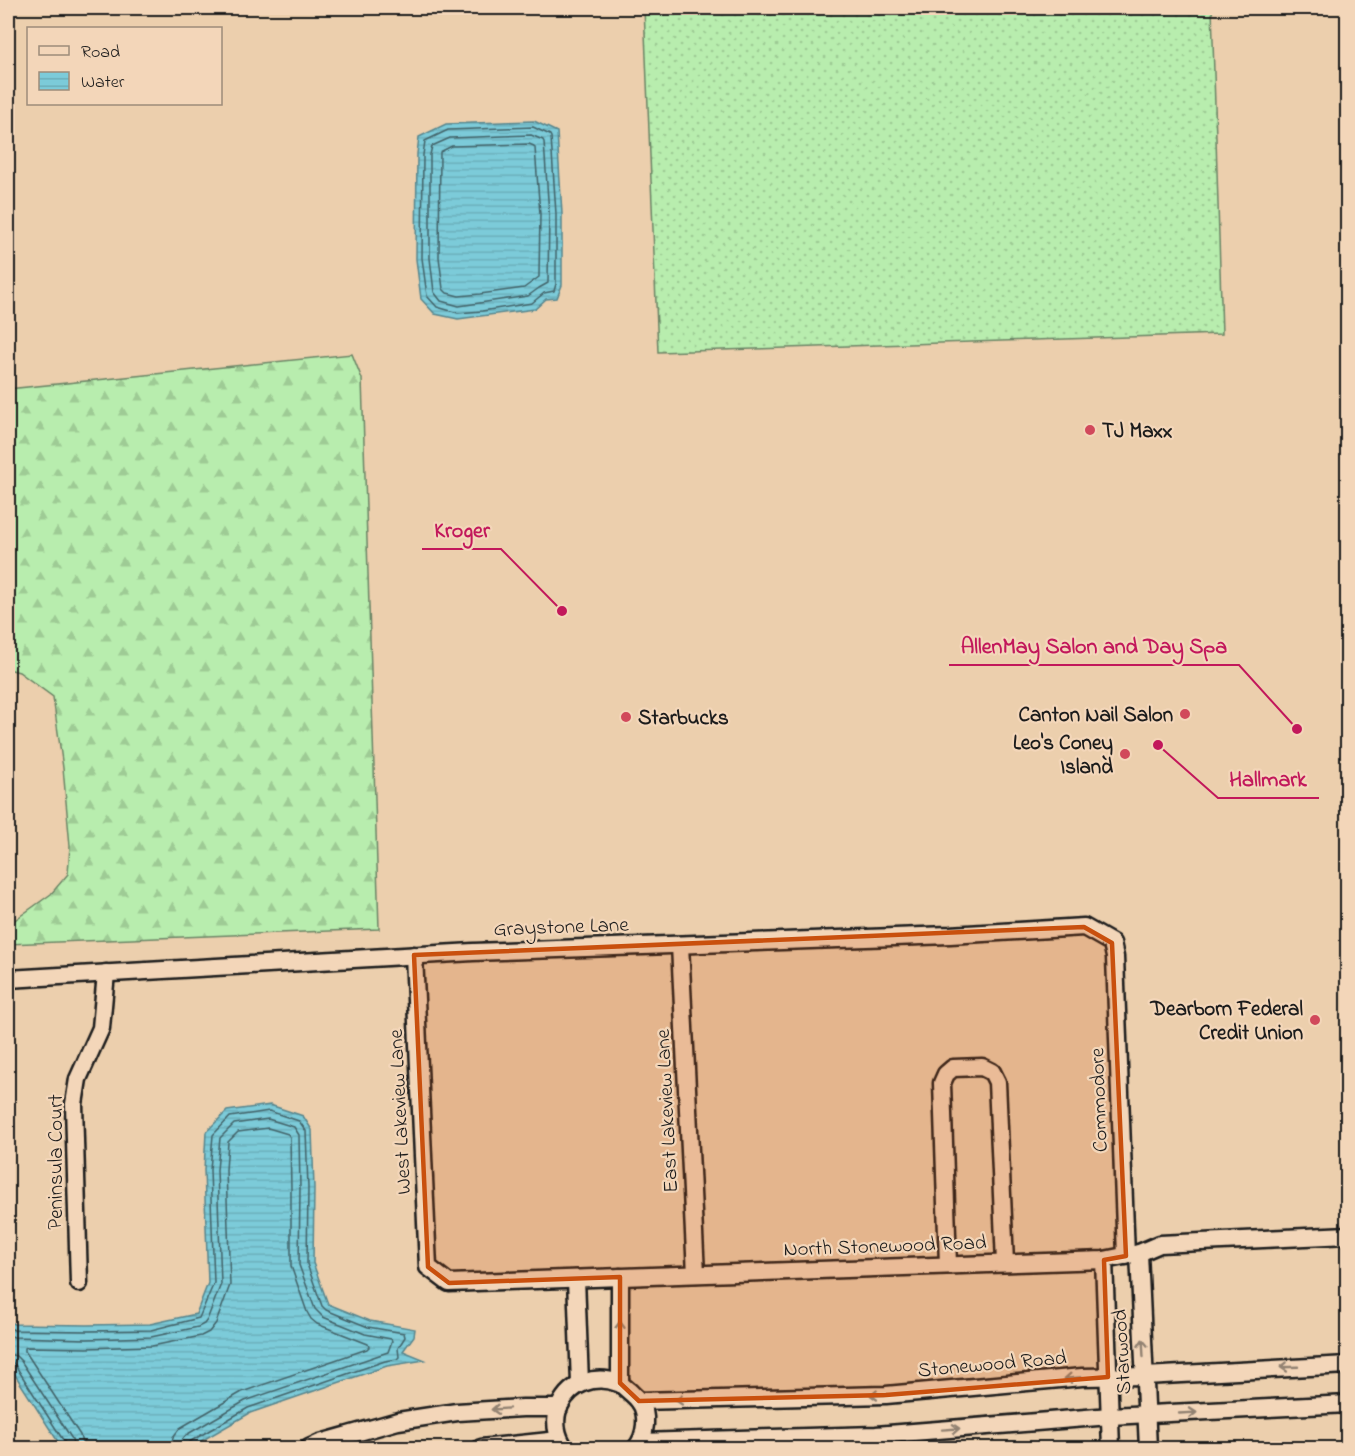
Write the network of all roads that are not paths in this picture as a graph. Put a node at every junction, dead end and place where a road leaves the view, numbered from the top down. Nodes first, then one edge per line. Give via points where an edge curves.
1 (1112, 943) joint
2 (680, 945) junction
3 (414, 955) junction
4 (106, 974) junction
5 (8, 979) edge
6 (1347, 1235) edge
7 (1132, 1254) junction
8 (1104, 1260) junction
9 (1005, 1263) junction
10 (948, 1265) junction
11 (428, 1267) joint
12 (696, 1274) junction
13 (620, 1277) junction
14 (576, 1279) junction
15 (79, 1283) dead end
16 (1347, 1365) edge
17 (1145, 1376) junction
18 (1108, 1377) junction
19 (580, 1383) junction
20 (620, 1383) junction
21 (639, 1401) junction
22 (1347, 1404) edge
23 (559, 1408) junction
24 (1147, 1415) junction
25 (1110, 1416) junction
26 (562, 1444) edge
27 (638, 1445) edge
28 (309, 1449) edge
29 (481, 1449) edge
30 (1111, 1449) edge
31 (1148, 1449) edge

1 - 2 street, Graystone Lane via 1084,927
1 - 7 street, Commodore
2 - 3 street, Graystone Lane
2 - 12 street, East Lakeview Lane
3 - 4 street, Graystone Lane
3 - 11 street, West Lakeview Lane
4 - 5 street, Graystone Lane
4 - 15 street, Peninsula Court via 101,1028 78,1079 74,1104
6 - 7 street, North Stonewood Road via 1160,1244
7 - 8 street, North Stonewood Road
17 -> 7 street, Starwood
8 - 9 street, North Stonewood Road
8 - 18 street, Starwood
9 - 10 street, North Stonewood Road
9 - 10 street via 997,1082 992,1072 982,1067 953,1068 942,1083
10 - 12 street, North Stonewood Road
11 - 14 street, North Stonewood Road via 449,1283
12 - 13 street, North Stonewood Road
13 - 14 street, North Stonewood Road
20 -> 13 street
14 - 19 street
16 -> 17 street, Stonewood Road
17 - 18 street, Stonewood Road
17 - 24 street, Starwood
18 -> 21 street, Stonewood Road via 886,1395
18 - 25 street, Starwood
19 - 20 street via 600,1378
19 - 23 street via 567,1393
20 - 21 street
21 - 27 street via 645,1428
24 -> 22 street
23 - 26 street via 556,1424
23 -> 28 street via 457,1412 398,1421
24 - 25 street
24 - 31 street, Starwood
27 -> 25 street via 876,1434
25 - 30 street, Starwood
26 - 29 street

